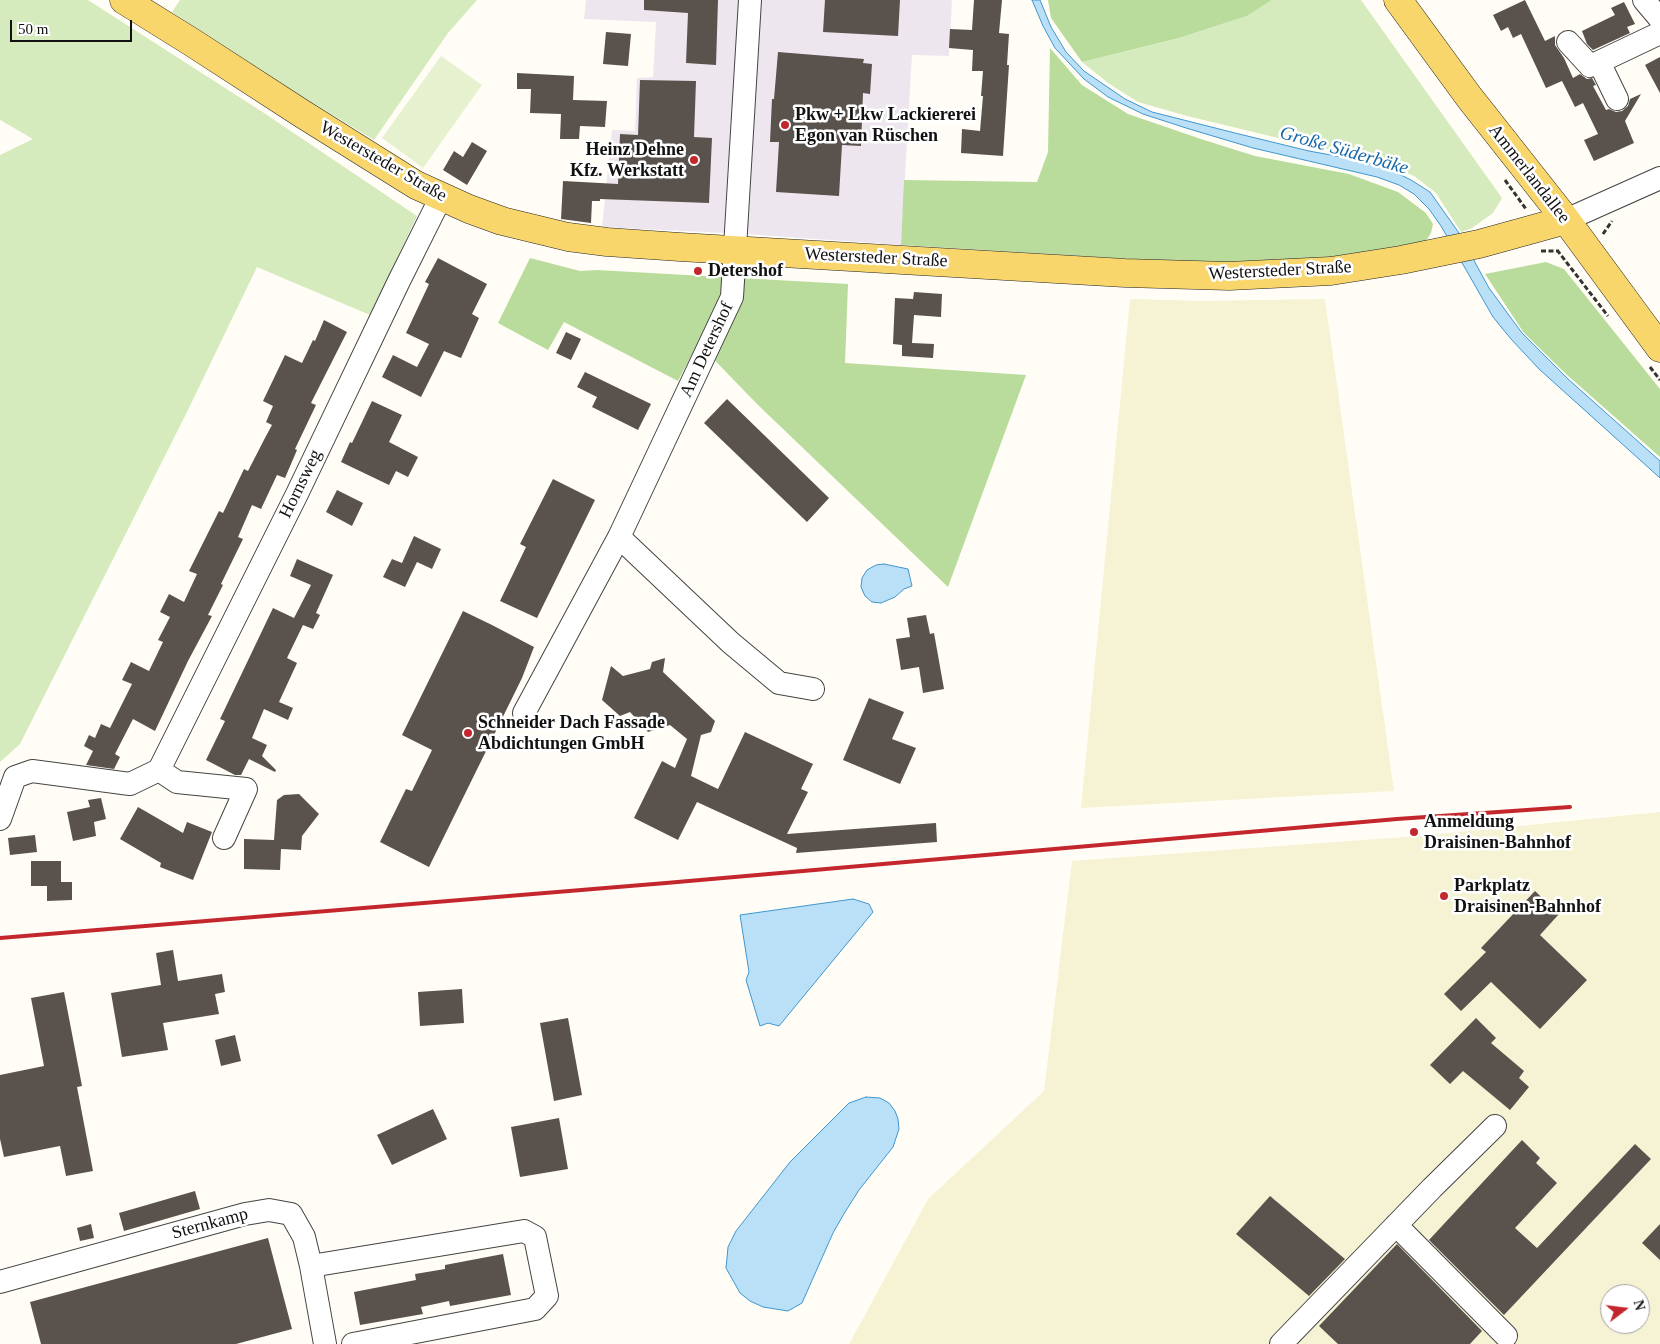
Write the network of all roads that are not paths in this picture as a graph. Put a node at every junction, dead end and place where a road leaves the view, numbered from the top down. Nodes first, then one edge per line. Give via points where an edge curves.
1 (124, 0) edge
2 (750, 0) edge
3 (1398, 0) edge
4 (1644, 0) edge
5 (1660, 19) edge
6 (1660, 32) edge
7 (1568, 42) dead end
8 (1600, 62) junction
9 (1617, 99) dead end
10 (1660, 178) edge
11 (441, 197) junction
12 (1566, 220) junction
13 (735, 250) junction
14 (1660, 348) edge
15 (619, 537) junction
16 (814, 690) dead end
17 (524, 713) dead end
18 (159, 770) junction
19 (0, 819) edge
20 (224, 838) dead end
21 (1495, 1126) dead end
22 (1396, 1225) junction
23 (311, 1266) junction
24 (0, 1282) edge
25 (1506, 1336) dead end
26 (325, 1344) edge
27 (353, 1344) edge
28 (1280, 1344) edge

1 - 11 main road, Westersteder Straße via 300,113
2 - 13 street, Am Detershof
3 - 12 main road, Ammerlandallee
4 - 5 street
6 - 8 street
7 - 8 street via 1590,66
8 - 9 street
10 - 12 street
11 - 13 main road, Westersteder Straße via 502,221 568,237
11 - 18 street, Hornsweg
12 - 13 main road, Westersteder Straße via 1443,252 1331,271 1229,276
12 - 14 main road, Ammerlandallee via 1577,256
13 - 15 street, Am Detershof via 732,297
15 - 16 street via 731,643 779,683
15 - 17 street, Am Detershof
18 - 19 street via 130,784 32,771 16,777
18 - 20 street via 178,782 246,790
21 - 22 street
22 - 25 street
22 - 28 street
23 - 24 street, Sternkamp via 304,1237 291,1214 269,1210
23 - 26 street, Sternkamp
23 - 27 street via 524,1231 535,1237 547,1296 536,1309

